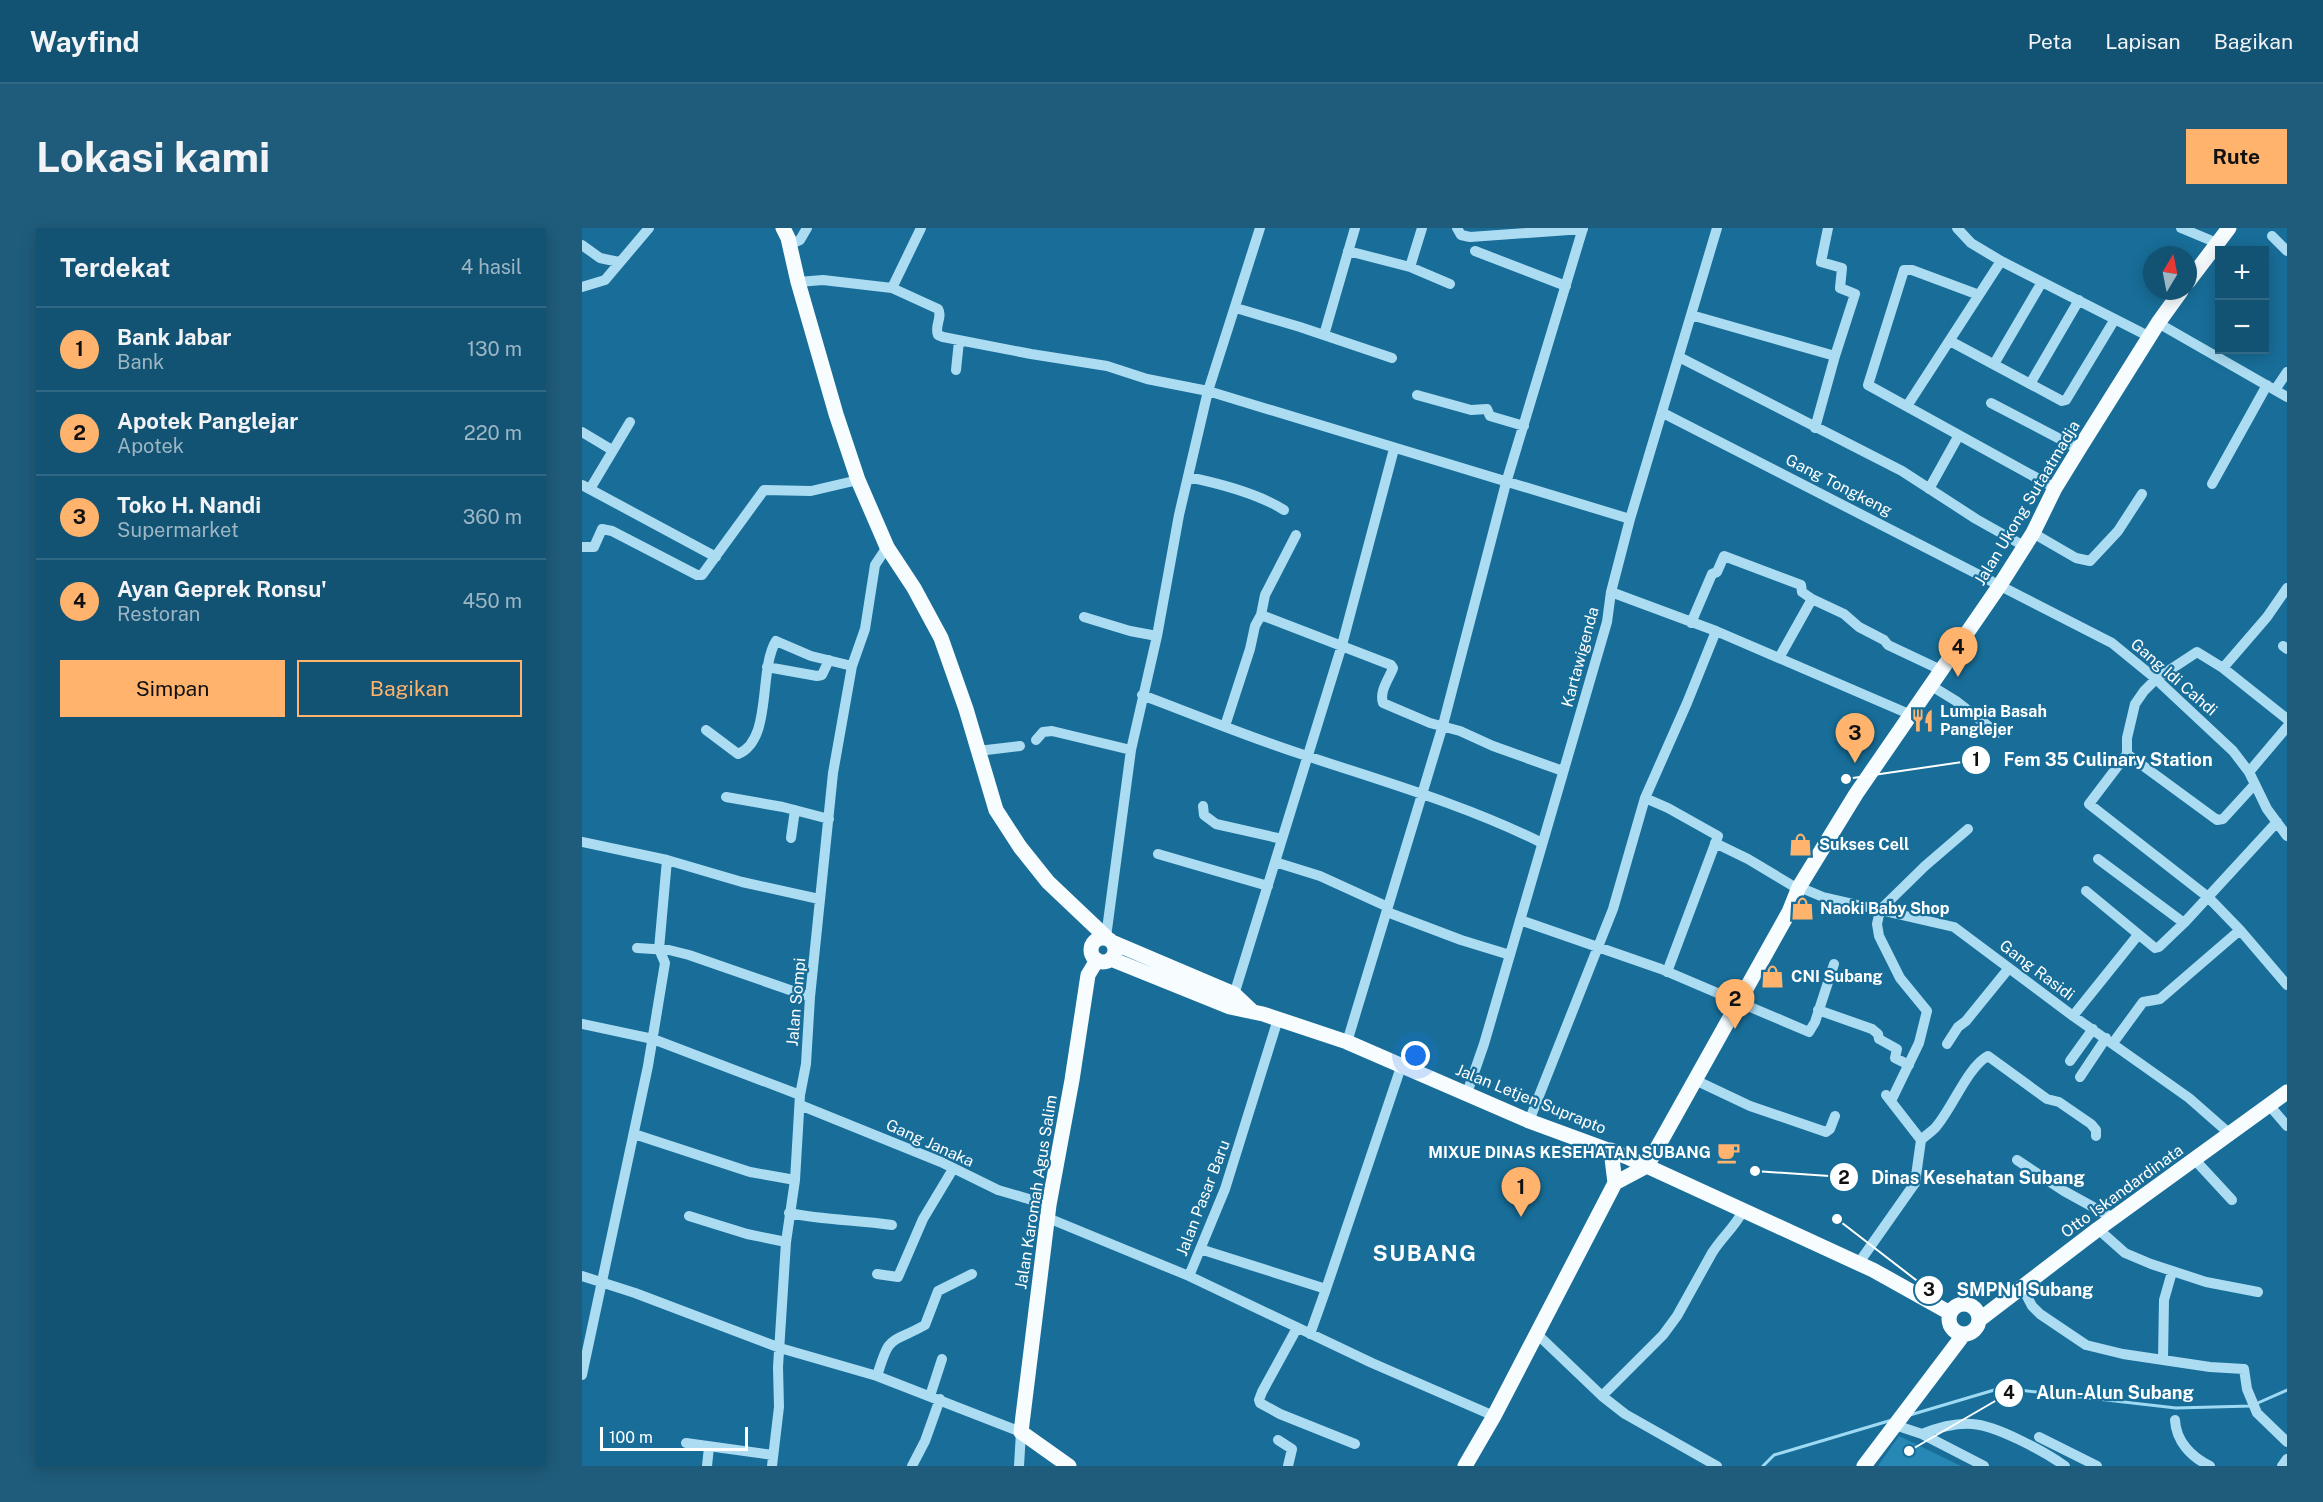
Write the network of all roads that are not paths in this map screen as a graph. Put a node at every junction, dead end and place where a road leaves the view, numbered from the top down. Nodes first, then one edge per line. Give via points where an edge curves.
1 (649, 228) edge
2 (783, 228) edge
3 (807, 228) edge
4 (921, 228) edge
5 (1260, 228) edge
6 (1355, 228) edge
7 (1422, 228) edge
8 (1457, 228) edge
9 (1583, 228) edge
10 (1828, 228) edge
11 (1957, 228) edge
12 (2181, 228) edge
13 (2229, 228) edge
14 (1528, 230) edge
15 (1504, 231) edge
16 (1716, 231) edge
17 (2272, 236) dead end
18 (2217, 243) junction
19 (790, 244) junction
20 (582, 245) edge
21 (1348, 251) junction
22 (1475, 251) dead end
23 (2287, 251) edge
24 (2001, 261) junction
25 (619, 262) junction
26 (1410, 267) junction
27 (2197, 270) edge
28 (798, 282) junction
29 (2042, 282) junction
30 (1450, 284) dead end
31 (1566, 286) junction
32 (582, 287) edge
33 (892, 288) junction
34 (1979, 295) junction
35 (2079, 300) junction
36 (2175, 300) edge
37 (1236, 308) junction
38 (1691, 315) junction
39 (2115, 319) junction
40 (2158, 323) junction
41 (1324, 335) junction
42 (2150, 337) junction
43 (959, 341) junction
44 (1950, 341) junction
45 (1835, 356) junction
46 (1679, 357) junction
47 (1392, 358) dead end
48 (1994, 364) junction
49 (956, 370) dead end
50 (2287, 372) edge
51 (2030, 384) junction
52 (2271, 388) junction
53 (1208, 391) junction
54 (1418, 395) dead end
55 (2287, 397) edge
56 (1991, 403) dead end
57 (1907, 406) junction
58 (1664, 413) junction
59 (630, 422) dead end
60 (1524, 426) junction
61 (1815, 428) junction
62 (582, 432) edge
63 (1959, 435) junction
64 (1395, 449) junction
65 (2079, 449) junction
66 (612, 450) junction
67 (1188, 477) junction
68 (858, 480) junction
69 (1506, 483) junction
70 (2212, 484) dead end
71 (586, 487) edge
72 (2055, 488) junction
73 (1929, 489) junction
74 (2142, 494) dead end
75 (1284, 510) dead end
76 (1630, 519) junction
77 (1296, 535) dead end
78 (2028, 540) junction
79 (582, 547) edge
80 (885, 550) junction
81 (716, 557) junction
82 (2000, 585) junction
83 (2287, 588) edge
84 (1611, 592) junction
85 (1812, 599) junction
86 (1261, 615) junction
87 (1084, 617) dead end
88 (1691, 623) junction
89 (1716, 631) junction
90 (1157, 636) junction
91 (1342, 645) junction
92 (1779, 658) junction
93 (829, 660) junction
94 (852, 666) junction
95 (767, 667) junction
96 (2223, 668) junction
97 (1941, 670) junction
98 (2156, 679) junction
99 (1930, 685) junction
100 (1142, 694) junction
101 (1910, 714) junction
102 (2287, 718) edge
103 (1443, 725) junction
104 (1225, 726) junction
105 (2287, 727) edge
106 (706, 730) dead end
107 (1997, 733) dead end
108 (1036, 740) dead end
109 (1020, 746) dead end
110 (1131, 750) junction
111 (978, 751) junction
112 (2127, 754) junction
113 (1308, 756) junction
114 (1563, 771) junction
115 (2249, 772) junction
116 (2255, 784) junction
117 (1423, 794) junction
118 (726, 797) dead end
119 (1645, 798) junction
120 (1203, 806) dead end
121 (795, 810) junction
122 (829, 819) junction
123 (2277, 822) junction
124 (1968, 829) dead end
125 (2287, 836) edge
126 (791, 838) dead end
127 (1282, 839) junction
128 (582, 842) edge
129 (1542, 843) junction
130 (1715, 843) junction
131 (1158, 854) dead end
132 (2098, 859) dead end
133 (667, 860) junction
134 (1275, 862) junction
135 (1268, 886) junction
136 (1798, 888) junction
137 (2086, 891) dead end
138 (2208, 897) junction
139 (819, 899) junction
140 (1073, 908) junction
141 (1387, 910) junction
142 (1880, 910) junction
143 (1520, 920) junction
144 (2184, 923) junction
145 (2240, 930) junction
146 (2138, 935) junction
147 (1110, 940) junction
148 (1598, 946) junction
149 (637, 948) dead end
150 (659, 949) junction
151 (1510, 955) junction
152 (1100, 956) junction
153 (1834, 964) dead end
154 (2009, 968) junction
155 (1667, 972) junction
156 (2287, 985) edge
157 (810, 997) junction
158 (1232, 1000) junction
159 (1738, 1002) junction
160 (1818, 1010) junction
161 (2073, 1016) junction
162 (1278, 1019) junction
163 (582, 1024) edge
164 (2093, 1029) junction
165 (653, 1039) junction
166 (2110, 1040) junction
167 (1347, 1042) junction
168 (1947, 1044) dead end
169 (2070, 1061) dead end
170 (1402, 1064) junction
171 (1909, 1065) junction
172 (2080, 1077) dead end
173 (1695, 1080) junction
174 (2287, 1092) edge
175 (1467, 1093) junction
176 (800, 1100) junction
177 (2269, 1105) junction
178 (1835, 1116) dead end
179 (1529, 1121) junction
180 (2287, 1126) edge
181 (634, 1134) junction
182 (2230, 1134) junction
183 (2096, 1136) dead end
184 (1921, 1140) junction
185 (1611, 1150) junction
186 (2017, 1160) dead end
187 (2195, 1160) junction
188 (1647, 1166) junction
189 (953, 1170) junction
190 (795, 1180) junction
191 (1616, 1183) junction
192 (2232, 1200) dead end
193 (1048, 1211) junction
194 (1743, 1211) junction
195 (789, 1213) junction
196 (689, 1216) dead end
197 (2113, 1218) junction
198 (892, 1225) dead end
199 (2098, 1230) junction
200 (786, 1242) junction
201 (1200, 1249) junction
202 (1858, 1264) junction
203 (2172, 1272) junction
204 (877, 1274) dead end
205 (972, 1274) dead end
206 (582, 1276) edge
207 (1189, 1276) junction
208 (602, 1282) junction
209 (2022, 1287) junction
210 (1326, 1289) junction
211 (2258, 1292) dead end
212 (1950, 1313) junction
213 (1979, 1320) junction
214 (1297, 1328) junction
215 (1536, 1333) junction
216 (1310, 1334) junction
217 (1964, 1334) junction
218 (780, 1348) junction
219 (942, 1359) dead end
220 (2163, 1360) junction
221 (582, 1375) edge
222 (877, 1376) junction
223 (1602, 1396) junction
224 (935, 1398) junction
225 (1494, 1416) junction
226 (2175, 1420) dead end
227 (1895, 1425) junction
228 (1021, 1432) junction
229 (1922, 1434) junction
230 (2039, 1437) dead end
231 (1278, 1440) dead end
232 (2287, 1442) edge
233 (686, 1443) dead end
234 (1355, 1444) dead end
235 (710, 1447) junction
236 (773, 1460) edge
237 (2191, 1460) edge
238 (2287, 1460) edge
239 (2060, 1464) edge
240 (707, 1466) edge
241 (912, 1466) edge
242 (1019, 1466) edge
243 (1069, 1466) edge
244 (1288, 1466) edge
245 (1465, 1466) edge
246 (1716, 1466) edge
247 (1864, 1466) edge
248 (1984, 1466) edge
249 (2097, 1466) edge
250 (2210, 1466) edge
251 (2282, 1466) edge

1 - 25 street
2 - 19 main road
3 - 19 street via 800,240
4 - 33 street
5 - 37 street
6 - 21 street
7 - 26 street
8 - 15 street via 1465,237
9 - 14 street
9 - 31 street
10 - 45 street via 1821,262 1842,268 1840,288 1855,294
11 - 24 street via 1966,239
12 - 18 street
13 - 18 main road
14 - 15 street
16 - 38 street, Kartawigenda
17 - 23 street
18 - 27 main road
19 - 28 main road
20 - 25 street via 600,258
21 - 26 street
21 - 41 street
22 - 31 street
24 - 29 street
24 - 34 street
25 - 32 street via 607,277
26 - 30 street
28 - 33 street via 823,280
28 - 68 main road
29 - 35 street
29 - 48 street
31 - 60 street
33 - 43 street via 938,309 938,335
34 - 44 street
34 - 57 street via 1904,270 1868,385
35 - 39 street
35 - 51 street
36 - 40 main road, Jalan Ukong Sutaatmadja
37 - 41 street
37 - 53 street
38 - 45 street
38 - 46 street, Kartawigenda
39 - 42 street
39 - 51 street via 2066,400
40 - 42 main road, Jalan Ukong Sutaatmadja
40 - 52 street
41 - 47 street
42 - 65 main road, Jalan Ukong Sutaatmadja
43 - 49 street
43 - 53 street via 1107,366 1147,379
44 - 48 street
44 - 57 street
45 - 61 street
46 - 58 street, Kartawigenda
46 - 61 street
48 - 51 street
50 - 52 street
52 - 55 street
52 - 70 street
53 - 64 street
53 - 67 street
54 - 60 street via 1471,410 1487,409 1489,416
56 - 65 street
57 - 63 street
58 - 76 street, Kartawigenda
58 - 82 street, Gang Tongkeng
59 - 66 street
60 - 69 street
61 - 73 street via 1902,471
62 - 66 street
63 - 72 street
63 - 73 street
64 - 69 street
64 - 91 street
65 - 72 main road, Jalan Ukong Sutaatmadja
66 - 71 street
67 - 75 street via 1219,484
67 - 90 street
68 - 80 main road
68 - 81 street via 811,491 764,490
69 - 76 street
69 - 103 street
71 - 81 street
72 - 78 main road, Jalan Ukong Sutaatmadja
73 - 78 street via 1976,519
74 - 78 street via 2118,531 2090,561
76 - 84 street, Kartawigenda
77 - 86 street via 1265,595
78 - 82 main road, Jalan Ukong Sutaatmadja
79 - 81 street via 594,547 602,529 699,575
80 - 94 street, Jalan Sompi via 875,565 865,629
80 - 111 main road via 914,588 940,638
82 - 97 main road, Jalan Ukong Sutaatmadja
82 - 98 street, Gang Idi Cahdi via 2112,643
83 - 96 street
84 - 88 street
84 - 114 street, Kartawigenda via 1607,622
85 - 88 street via 1802,592 1801,585 1724,556
85 - 92 street
85 - 97 street via 1844,614 1888,645
86 - 91 street
86 - 104 street
87 - 90 street
88 - 89 street
89 - 92 street
89 - 119 street
90 - 100 street
91 - 103 street via 1391,665 1391,676 1382,692 1383,703
91 - 113 street
92 - 101 street
93 - 94 street
93 - 95 street via 822,675 817,676
93 - 95 street via 776,641
94 - 122 street, Jalan Sompi
95 - 106 street via 760,724 744,751 737,753
96 - 98 street via 2197,652
96 - 102 street
97 - 99 main road, Jalan Ukong Sutaatmadja
98 - 112 street via 2135,704
98 - 115 street, Gang Idi Cahdi via 2233,751
99 - 101 main road, Jalan Ukong Sutaatmadja
99 - 107 street
100 - 104 street
100 - 110 street
101 - 136 main road, Jalan Ukong Sutaatmadja
103 - 114 street
103 - 117 street
104 - 113 street
105 - 115 street
108 - 110 street via 1043,732 1052,731
109 - 111 street
110 - 147 street
111 - 140 main road via 996,810 1041,874
112 - 116 street via 2217,820 2223,819
112 - 138 street via 2089,804
113 - 117 street
113 - 127 street
114 - 129 street, Kartawigenda
115 - 116 street, Gang Idi Cahdi
116 - 123 street, Gang Idi Cahdi
117 - 129 street
117 - 141 street
118 - 121 street
119 - 130 street via 1718,836
119 - 148 street via 1613,909
120 - 127 street via 1204,815 1216,824
121 - 122 street
121 - 126 street
122 - 139 street, Jalan Sompi
123 - 125 street, Gang Idi Cahdi
123 - 138 street
124 - 142 street
127 - 134 street
128 - 133 street
129 - 143 street, Kartawigenda
130 - 136 street, Gang Rasidi
130 - 155 street
131 - 135 street
132 - 144 street
133 - 139 street
133 - 150 street
134 - 135 street
134 - 141 street via 1320,876
135 - 158 street
136 - 142 street, Gang Rasidi
136 - 159 main road, Jalan Ukong Sutaatmadja via 1789,912
137 - 146 street
138 - 144 street
138 - 145 street
139 - 157 street, Jalan Sompi
140 - 147 main road, Jalan Letjen Suprapto
140 - 152 main road
141 - 151 street
141 - 167 street
142 - 154 street, Gang Rasidi via 1954,927
142 - 171 street via 1879,936 1900,978 1927,1008
143 - 148 street
143 - 151 street, Kartawigenda
144 - 146 street via 2158,948
145 - 156 street
145 - 166 street via 2160,999 2144,1002
146 - 161 street
147 - 152 main road via 1099,938
147 - 152 main road, Jalan Karomah Agus Salim via 1116,954
147 - 158 main road, Jalan Letjen Suprapto
148 - 155 street
148 - 179 street
149 - 150 street
150 - 157 street via 706,960
150 - 165 street via 666,963
151 - 175 street, Kartawigenda
152 - 158 main road, Jalan Letjen Suprapto
152 - 193 main road, Jalan Karomah Agus Salim via 1088,975
153 - 160 street
154 - 161 street, Gang Rasidi
154 - 168 street
155 - 159 street
157 - 176 street, Jalan Sompi
158 - 162 main road, Jalan Letjen Suprapto
159 - 160 street via 1809,1032
159 - 173 main road, Jalan Ukong Sutaatmadja
160 - 171 street via 1872,1029 1879,1040 1897,1050 1895,1058
161 - 164 street, Gang Rasidi
162 - 167 main road, Jalan Letjen Suprapto
162 - 201 street, Jalan Pasar Baru via 1225,1189
163 - 165 street, Gang Janaka
164 - 166 street, Gang Rasidi
164 - 169 street
165 - 176 street, Gang Janaka
165 - 181 street
166 - 172 street
166 - 182 street, Gang Rasidi via 2189,1098
167 - 170 main road, Jalan Letjen Suprapto
170 - 175 main road, Jalan Letjen Suprapto
170 - 210 street
171 - 184 street via 1888,1098
173 - 178 street via 1750,1106 1826,1132
173 - 188 main road, Jalan Ukong Sutaatmadja
174 - 177 main road, Otto Iskandardinata
175 - 179 main road, Jalan Letjen Suprapto
176 - 189 street, Gang Janaka
176 - 190 street, Jalan Sompi
177 - 180 street
177 - 182 main road, Otto Iskandardinata
179 - 185 main road, Jalan Letjen Suprapto
181 - 190 street via 750,1172
181 - 208 street
182 - 187 main road, Otto Iskandardinata
183 - 184 street via 2091,1124 2059,1102 2047,1099 1988,1056 1973,1071 1935,1128
184 - 202 street via 1915,1183
185 - 188 main road, Jalan Letjen Suprapto
185 - 191 main road
186 - 197 street
187 - 192 street
187 - 197 main road, Otto Iskandardinata
188 - 191 main road
188 - 194 main road, Jalan Letjen Suprapto
189 - 193 street, Gang Janaka
189 - 204 street via 922,1219 898,1276
190 - 195 street, Jalan Sompi
191 - 215 main road
193 - 207 street, Jalan Pasar Baru
193 - 228 main road, Jalan Karomah Agus Salim
194 - 202 main road, Jalan Letjen Suprapto
194 - 223 street via 1712,1252 1663,1335
195 - 198 street
195 - 200 street, Jalan Sompi
196 - 200 street
197 - 199 main road, Otto Iskandardinata
199 - 203 street via 2128,1255
199 - 209 main road, Otto Iskandardinata
200 - 218 street, Jalan Sompi
201 - 207 street, Jalan Pasar Baru
201 - 210 street
202 - 212 main road, Jalan Letjen Suprapto
203 - 211 street
203 - 220 street via 2164,1300
205 - 222 street via 938,1291 925,1325 887,1345
206 - 208 street
207 - 214 street
208 - 218 street
208 - 221 street
209 - 213 main road, Otto Iskandardinata
209 - 220 street via 2040,1314 2076,1340 2123,1354
210 - 216 street
212 - 213 main road via 1956,1306 1970,1305
212 - 217 main road via 1952,1327
213 - 217 main road via 1976,1329
214 - 216 street
214 - 234 street via 1262,1392 1260,1403
215 - 223 street
215 - 225 main road
216 - 225 street
217 - 227 main road
218 - 222 street
218 - 236 street, Jalan Sompi
219 - 224 street
220 - 232 street via 2244,1369 2257,1413
222 - 224 street
223 - 246 street via 1625,1414
224 - 228 street
224 - 241 street via 925,1441
225 - 245 main road
226 - 237 street
227 - 229 street
227 - 247 main road
228 - 242 street
228 - 243 main road
229 - 239 street via 1972,1424 1997,1430
229 - 248 street
230 - 249 street
231 - 244 street via 1292,1449
233 - 235 street
235 - 236 street
235 - 240 street
237 - 250 street
238 - 251 street

